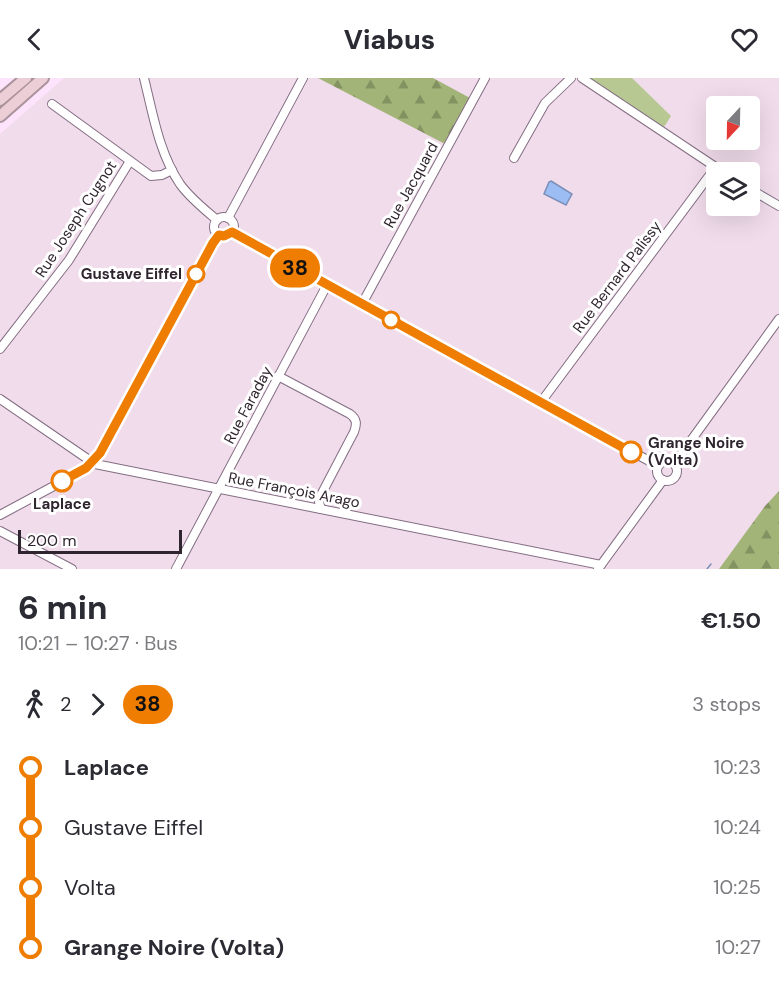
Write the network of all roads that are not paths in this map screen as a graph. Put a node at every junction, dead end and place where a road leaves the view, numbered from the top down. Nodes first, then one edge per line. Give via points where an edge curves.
1 (26, 78) edge
2 (43, 78) edge
3 (144, 78) edge
4 (303, 78) edge
5 (485, 78) edge
6 (571, 78) edge
7 (582, 78) edge
8 (0, 100) edge
9 (52, 104) dead end
10 (0, 116) edge
11 (514, 158) dead end
12 (130, 161) junction
13 (706, 162) edge
14 (172, 170) junction
15 (706, 180) edge
16 (760, 195) edge
17 (779, 206) edge
18 (228, 218) junction
19 (217, 220) junction
20 (232, 232) junction
21 (219, 235) junction
22 (327, 285) junction
23 (362, 304) junction
24 (779, 319) edge
25 (0, 349) edge
26 (278, 376) junction
27 (0, 399) edge
28 (541, 402) junction
29 (92, 462) junction
30 (674, 464) junction
31 (659, 465) junction
32 (663, 480) junction
33 (219, 489) junction
34 (321, 509) junction
35 (0, 515) edge
36 (0, 531) edge
37 (599, 567) edge
38 (72, 569) edge
39 (176, 569) edge

1 - 8 highway
2 - 10 highway
3 - 14 street via 158,137
4 - 18 street
5 - 23 street, Rue Jacquard
6 - 11 street via 545,103
7 - 13 street
9 - 12 street
12 - 14 street via 151,176
12 - 25 street, Rue Joseph Cugnot via 69,260
14 - 19 street via 190,196
15 - 28 street, Rue Bernard Palissy
16 - 17 street
18 - 19 street
18 - 20 street via 234,224
19 - 21 street via 215,229
20 - 21 street
20 - 22 street
21 - 29 street
22 - 23 street
22 - 26 street, Rue Faraday
23 - 28 street
24 - 30 street
26 - 33 street, Rue Faraday
26 - 34 street via 356,420 357,426 322,493
27 - 29 street, Rue François Arago
28 - 31 street
29 - 33 street, Rue François Arago
29 - 35 street
30 - 31 street
30 - 32 street via 676,475 672,480
31 - 32 street via 657,474
32 - 37 street
33 - 34 street, Rue François Arago
33 - 39 street, Rue Faraday
34 - 37 street, Rue François Arago
36 - 38 street

